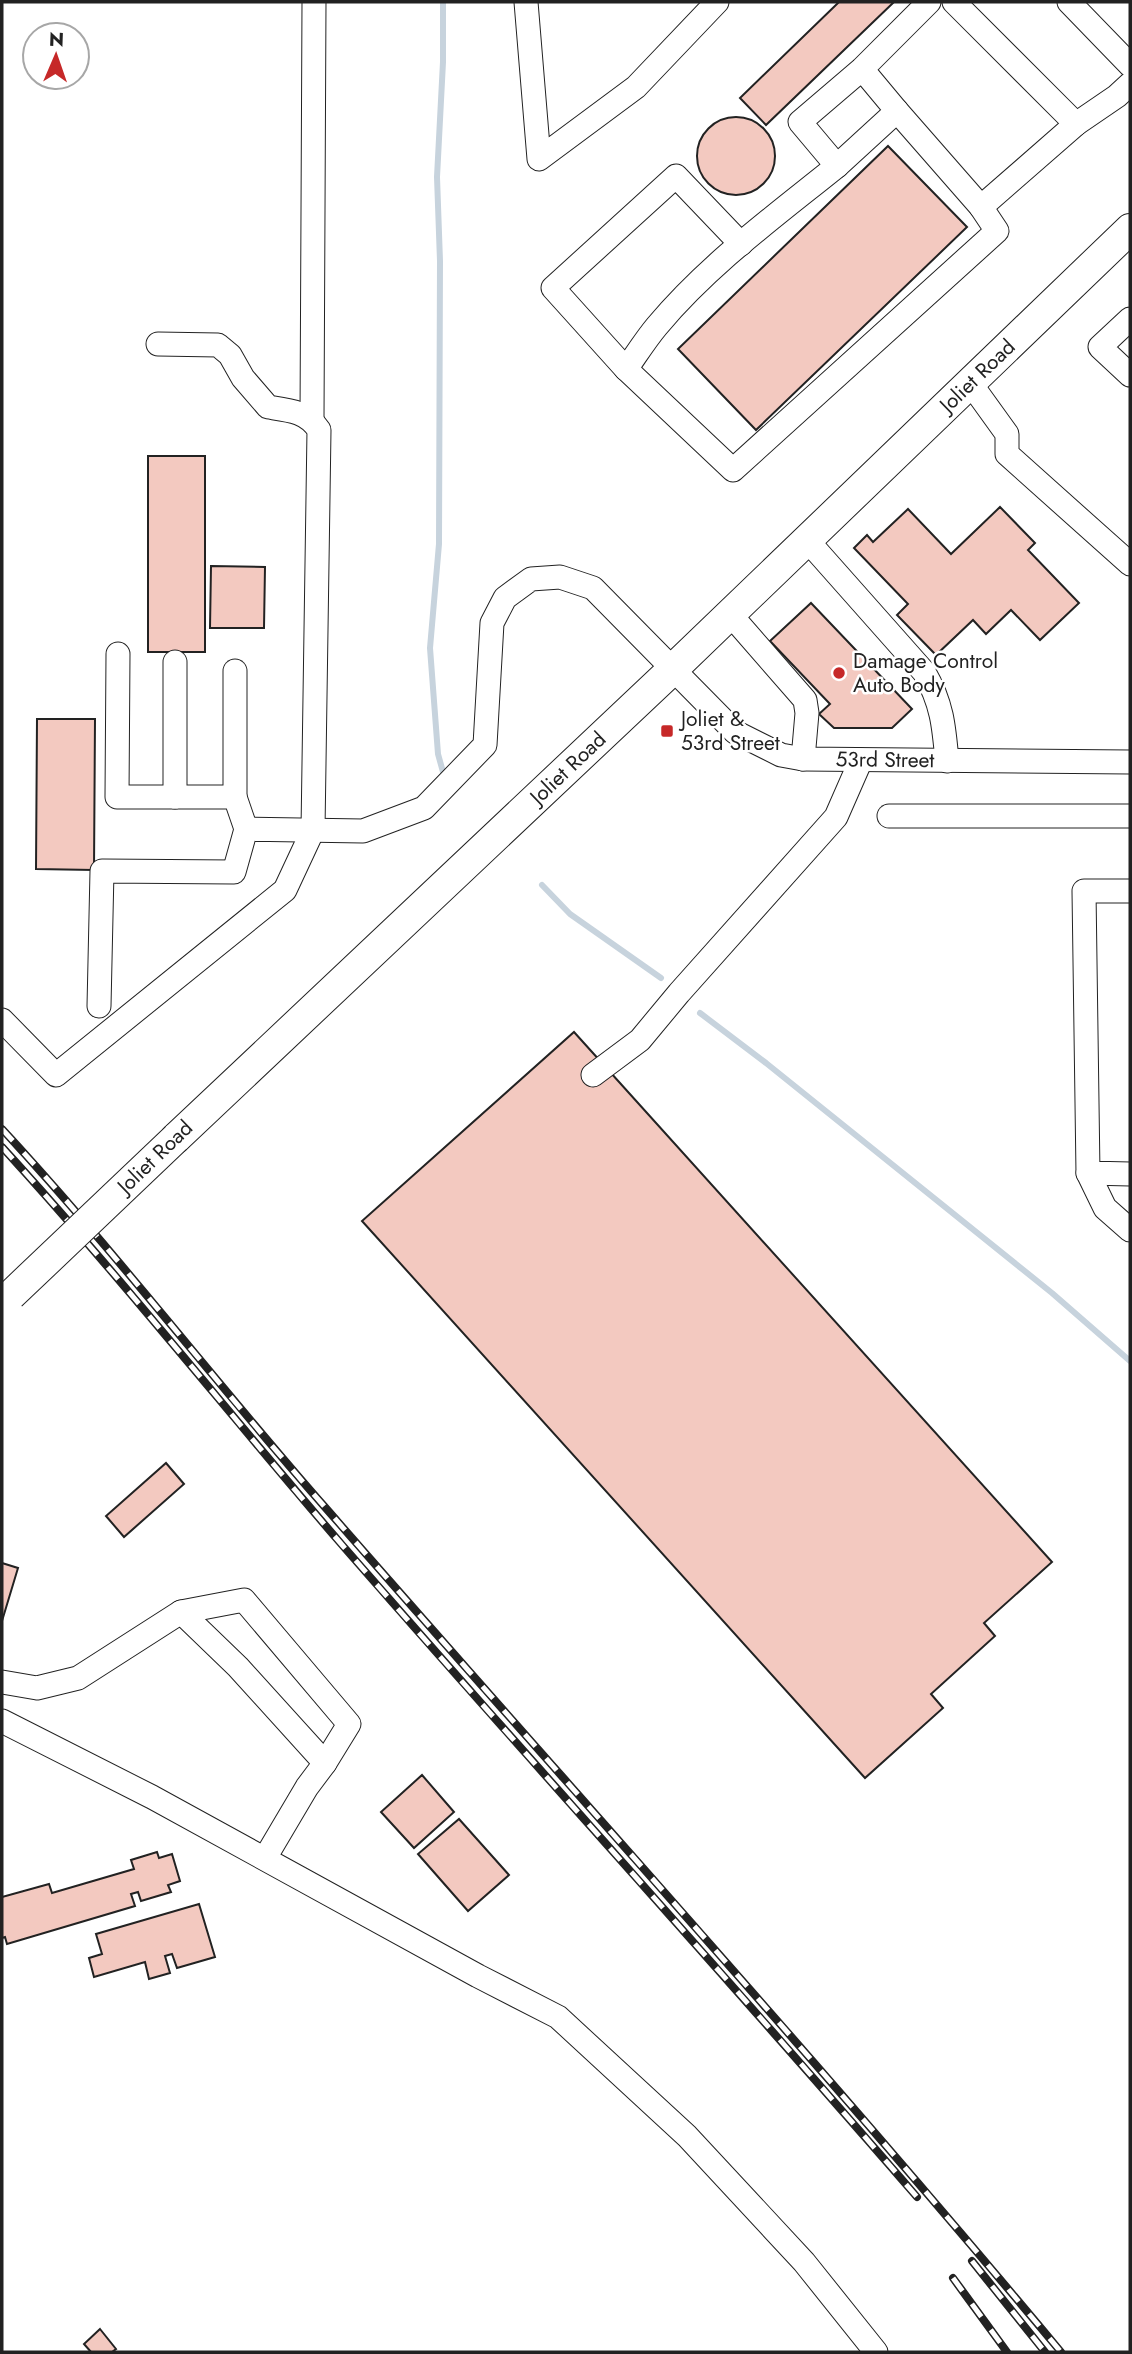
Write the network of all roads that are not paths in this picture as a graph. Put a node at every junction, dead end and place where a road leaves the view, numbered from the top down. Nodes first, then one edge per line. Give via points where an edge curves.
1 (314, 2) edge
2 (526, 2) edge
3 (717, 2) edge
4 (929, 2) edge
5 (954, 2) edge
6 (1069, 2) edge
7 (1130, 65) edge
8 (862, 69) junction
9 (1130, 84) edge
10 (897, 111) junction
11 (1076, 124) junction
12 (837, 166) junction
13 (981, 207) junction
14 (1130, 229) edge
15 (740, 244) junction
16 (1130, 318) edge
17 (158, 344) dead end
18 (626, 369) junction
19 (1130, 376) edge
20 (971, 384) junction
21 (312, 419) junction
22 (807, 540) junction
23 (1130, 565) edge
24 (730, 614) junction
25 (118, 654) dead end
26 (175, 662) dead end
27 (673, 670) junction
28 (235, 671) dead end
29 (803, 759) junction
30 (861, 760) junction
31 (947, 761) junction
32 (1130, 762) edge
33 (175, 797) junction
34 (235, 797) junction
35 (889, 816) dead end
36 (1130, 817) edge
37 (246, 829) junction
38 (313, 830) junction
39 (1130, 891) edge
40 (99, 1006) dead end
41 (2, 1020) edge
42 (593, 1075) dead end
43 (1088, 1174) junction
44 (1130, 1174) edge
45 (1130, 1230) edge
46 (6, 1300) edge
47 (181, 1612) junction
48 (2, 1682) edge
49 (2, 1721) edge
50 (325, 1763) junction
51 (265, 1858) junction
52 (876, 2352) edge

1 - 21 street
2 - 3 street via 539,159 636,87
4 - 8 street
5 - 11 street
6 - 7 street
8 - 10 street
8 - 12 street via 800,122
9 - 11 street
10 - 12 street
10 - 13 street
11 - 13 street
12 - 15 street
13 - 18 street via 997,231 733,470
14 - 20 main road, Joliet Road
15 - 18 street via 656,327
15 - 18 street via 676,176 553,289
16 - 19 street via 1100,347
17 - 21 street via 218,345 268,407
20 - 22 main road, Joliet Road
20 - 23 street via 1007,434 1007,454
21 - 38 street via 319,430
22 - 24 main road, Joliet Road
22 - 31 street via 924,673 942,714
24 - 27 main road, Joliet Road
24 - 29 street via 805,699
25 - 33 street via 117,797
26 - 33 street
27 - 29 street, 53rd Street via 735,732 781,755
27 - 38 street, 53rd Street via 593,588 560,577 531,579 505,598 492,623 485,745 424,808 363,831
27 - 46 main road, Joliet Road, bridge
28 - 34 street
29 - 30 street, 53rd Street
30 - 31 street, 53rd Street
30 - 42 street via 836,817 639,1040
31 - 32 street, 53rd Street
33 - 34 street
34 - 37 street
35 - 36 street
37 - 38 street, 53rd Street
37 - 40 street via 234,872 102,870
38 - 41 street via 285,890 56,1075
39 - 43 street via 1084,891
43 - 44 street
43 - 45 street via 1105,1208
47 - 48 street via 78,1678 37,1688
47 - 50 street
47 - 50 street via 244,1600 349,1724
49 - 51 street
50 - 51 street
51 - 52 street via 558,2017 687,2136 804,2262

